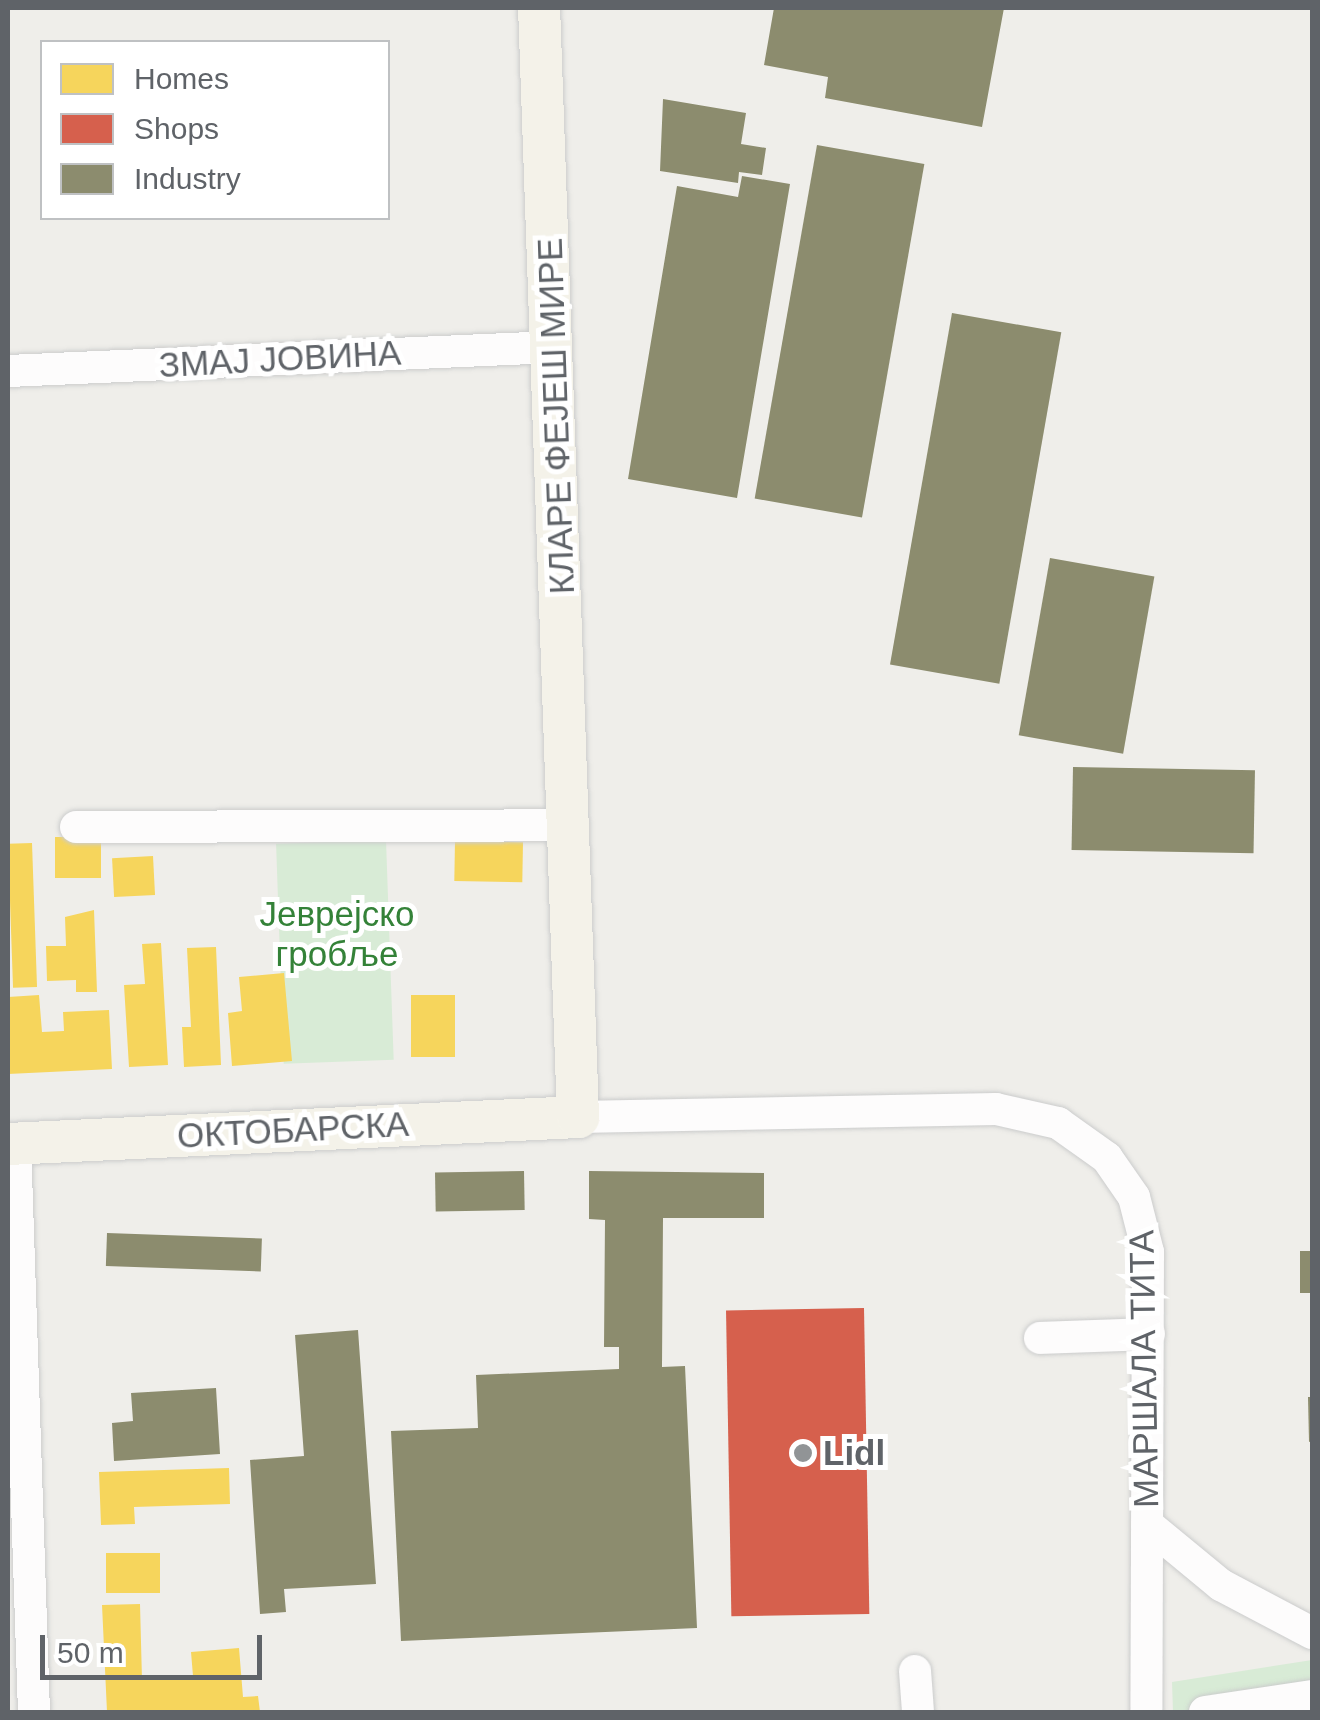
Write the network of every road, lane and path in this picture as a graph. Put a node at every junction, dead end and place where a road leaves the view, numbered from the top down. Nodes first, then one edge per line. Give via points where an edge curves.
1 (539, 8) edge
2 (553, 347) junction
3 (8, 371) edge
4 (569, 825) junction
5 (76, 827) dead end
6 (578, 1117) junction
7 (11, 1144) edge
8 (1150, 1334) junction
9 (1040, 1338) dead end
10 (1147, 1524) junction
11 (1312, 1633) edge
12 (915, 1671) dead end
13 (1312, 1696) edge
14 (34, 1712) edge
15 (918, 1712) edge
16 (1146, 1712) edge
17 (1205, 1712) edge

1 - 2 main road, КЛАРЕ ФЕЈЕШ МИРЕ
2 - 3 street, ЗМАЈ ЈОВИНА
2 - 4 main road, КЛАРЕ ФЕЈЕШ МИРЕ
4 - 5 street
4 - 6 main road, КЛАРЕ ФЕЈЕШ МИРЕ
6 - 7 main road, ОКТОБАРСКА
6 - 8 street, МАРШАЛА ТИТА via 996,1110 1048,1119 1107,1158 1134,1197 1146,1237
7 - 14 street
8 - 9 street
8 - 10 street, МАРШАЛА ТИТА
10 - 11 street via 1221,1585
10 - 16 street, МАРШАЛА ТИТА
12 - 15 street
13 - 17 street

